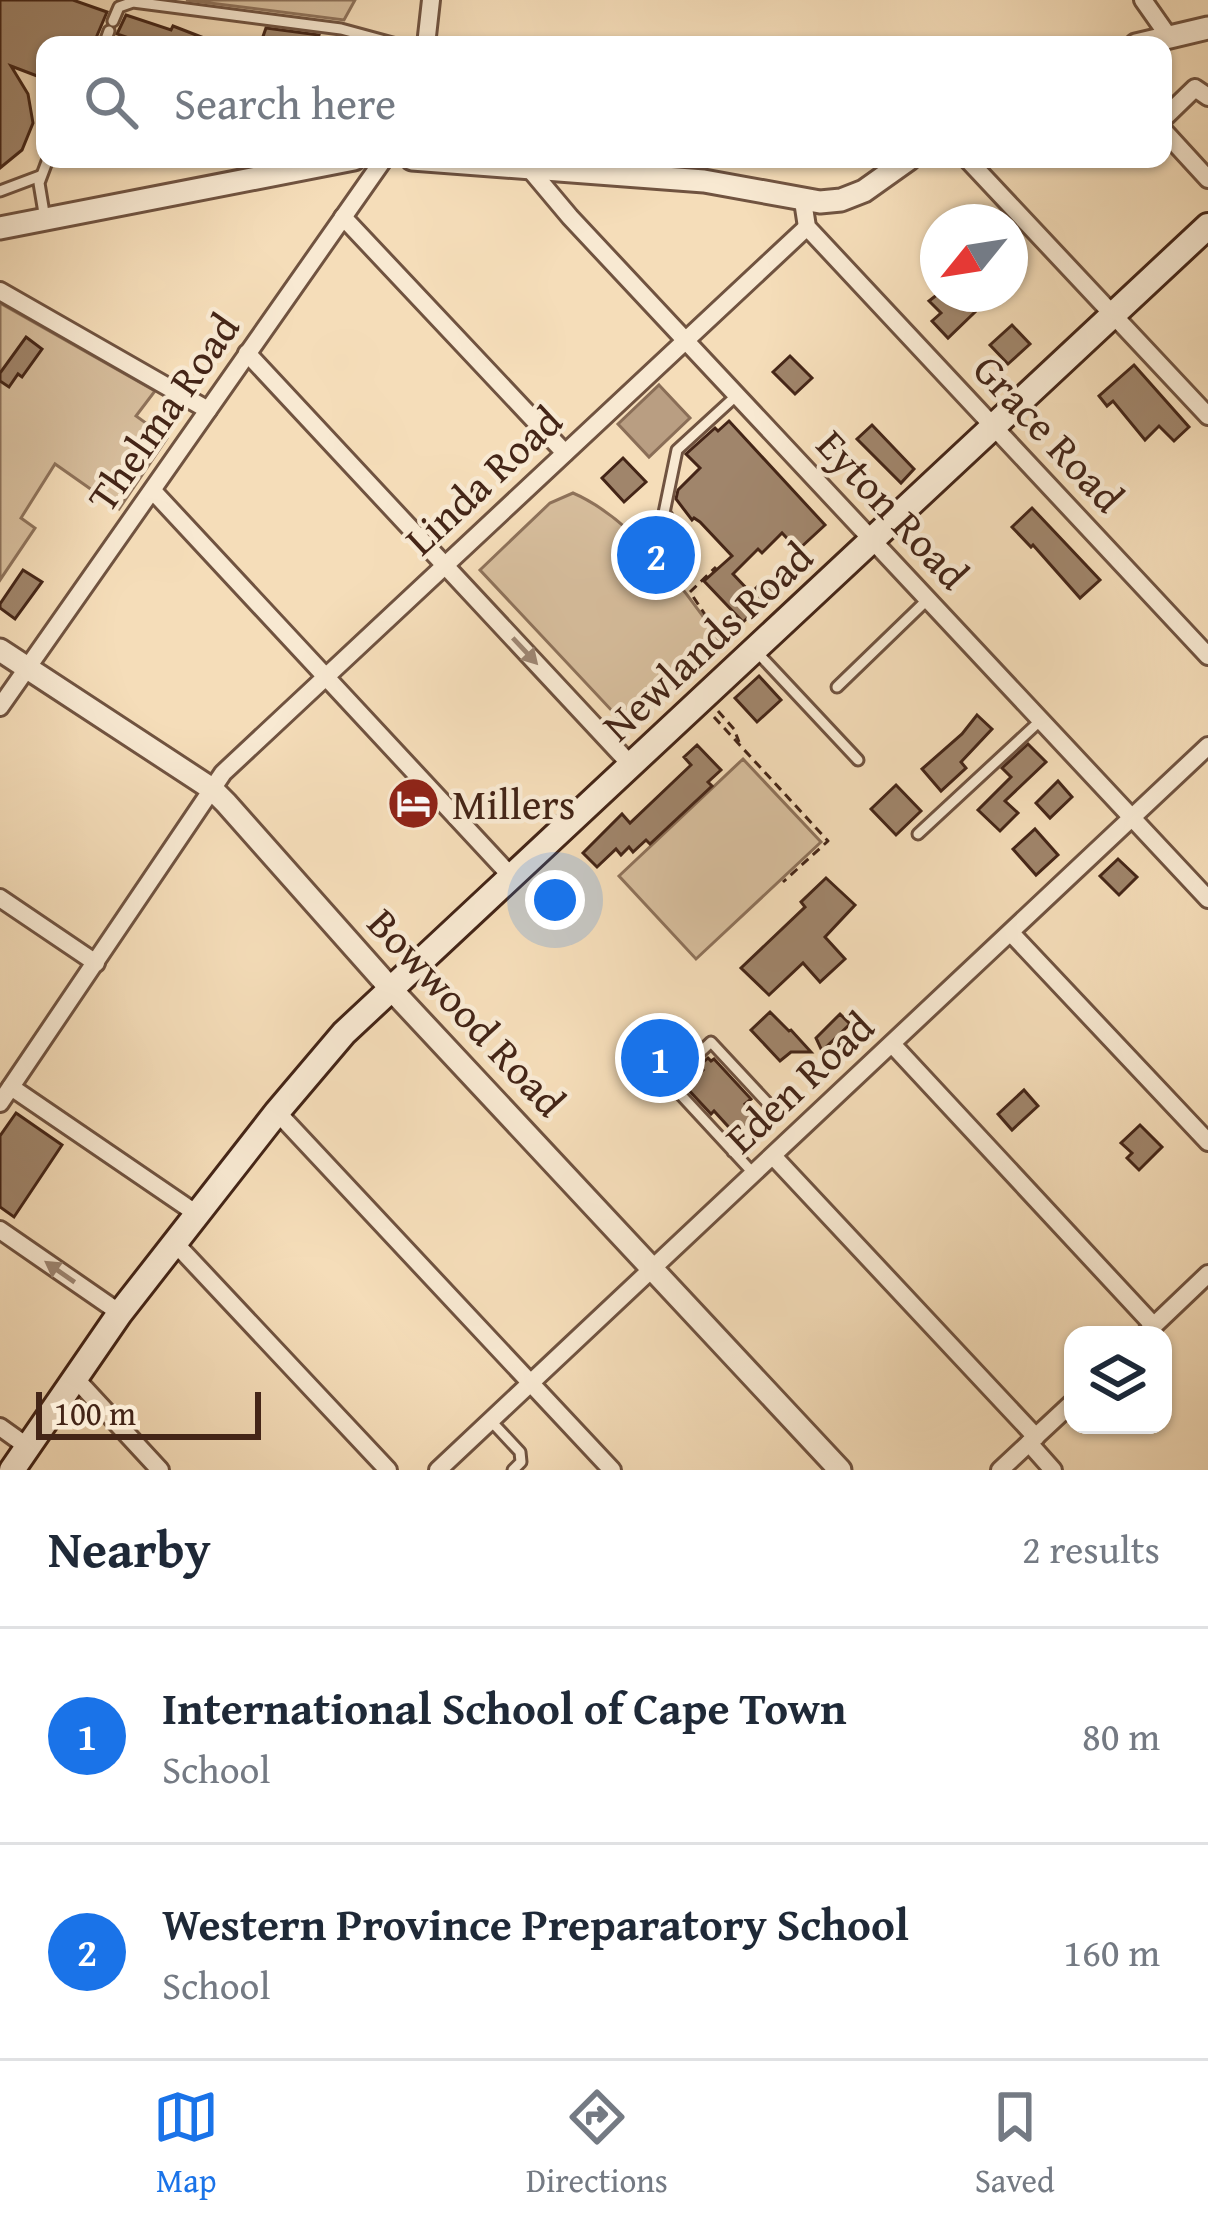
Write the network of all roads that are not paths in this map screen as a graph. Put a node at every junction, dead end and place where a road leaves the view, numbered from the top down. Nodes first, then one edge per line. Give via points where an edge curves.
1 (431, 0) edge
2 (1143, 0) edge
3 (1208, 28) edge
4 (107, 36) edge
5 (368, 36) edge
6 (427, 36) edge
7 (1168, 36) edge
8 (1172, 36) edge
9 (1208, 97) edge
10 (1172, 111) edge
11 (1172, 140) edge
12 (44, 168) edge
13 (308, 168) edge
14 (378, 168) edge
15 (529, 168) edge
16 (541, 168) edge
17 (895, 168) edge
18 (975, 168) edge
19 (40, 176) junction
20 (1208, 179) edge
21 (0, 190) edge
22 (803, 201) junction
23 (343, 217) junction
24 (45, 220) junction
25 (1208, 226) edge
26 (807, 227) junction
27 (0, 228) edge
28 (0, 291) edge
29 (1113, 315) junction
30 (685, 340) junction
31 (247, 353) junction
32 (737, 395) junction
33 (208, 410) junction
34 (1208, 416) edge
35 (994, 427) junction
36 (565, 452) junction
37 (153, 491) junction
38 (668, 516) dead end
39 (872, 540) junction
40 (445, 565) junction
41 (928, 599) junction
42 (0, 650) edge
43 (754, 650) junction
44 (1208, 656) edge
45 (27, 668) junction
46 (326, 676) junction
47 (837, 687) dead end
48 (0, 707) edge
49 (1041, 720) junction
50 (1208, 746) edge
51 (858, 760) dead end
52 (631, 765) junction
53 (212, 789) junction
54 (1133, 818) junction
55 (918, 834) dead end
56 (512, 876) junction
57 (0, 898) edge
58 (1208, 898) edge
59 (1011, 933) junction
60 (95, 963) junction
61 (391, 989) junction
62 (892, 1044) junction
63 (5, 1095) edge
64 (277, 1112) junction
65 (1208, 1142) edge
66 (733, 1152) junction
67 (773, 1156) junction
68 (754, 1174) junction
69 (196, 1214) junction
70 (0, 1230) edge
71 (174, 1242) junction
72 (652, 1270) junction
73 (1208, 1274) edge
74 (120, 1313) junction
75 (1145, 1326) edge
76 (1153, 1326) edge
77 (75, 1378) junction
78 (531, 1383) junction
79 (1064, 1410) edge
80 (491, 1421) junction
81 (0, 1427) edge
82 (1032, 1440) junction
83 (28, 1447) junction
84 (12, 1470) edge
85 (160, 1470) edge
86 (388, 1470) edge
87 (438, 1470) edge
88 (513, 1470) edge
89 (612, 1470) edge
90 (840, 1470) edge
91 (1000, 1470) edge
92 (1053, 1470) edge

1 - 6 street
2 - 7 street
3 - 8 street
4 - 5 lane via 118,7 134,2
9 - 10 street via 1196,88
11 - 20 street
12 - 19 lane
13 - 24 street
14 - 23 street, Thelma Road
15 - 30 street, Eyton Road
16 - 22 street via 704,181
17 - 22 street via 854,195
18 - 29 street
19 - 21 lane
19 - 24 lane
22 - 26 street
23 - 31 street, Thelma Road
23 - 36 street
24 - 27 street
25 - 29 main road, Newlands Road
26 - 30 street, Linda Road
26 - 35 street, Grace Road
28 - 33 street
29 - 34 street
29 - 35 main road, Newlands Road
30 - 32 street, Eyton Road
30 - 36 street, Linda Road
31 - 33 street, Thelma Road
31 - 40 street
32 - 38 lane via 677,451
32 - 39 street, Eyton Road
33 - 37 street, Thelma Road
35 - 39 main road, Newlands Road
35 - 44 street, Grace Road
36 - 40 street, Linda Road
37 - 45 street, Thelma Road
37 - 46 street
39 - 41 street, Eyton Road
39 - 43 main road, Newlands Road
40 - 46 street, Linda Road
40 -> 52 street
41 - 47 lane
41 - 49 street, Eyton Road
42 - 45 street, Bowwood Road
43 - 51 lane
43 - 52 main road, Newlands Road
45 - 48 street, Thelma Road
45 - 53 street, Bowwood Road
46 - 53 street, Linda Road
46 - 56 street
49 - 54 street, Eyton Road
49 - 55 lane
50 - 54 street, Eden Road
52 - 56 main road, Newlands Road
53 - 60 street, Linda Road
53 - 61 street, Bowwood Road
54 - 58 street, Eyton Road
54 - 59 street, Eden Road
56 - 61 main road, Newlands Road
57 - 60 street
59 - 62 street, Eden Road
59 - 65 street
60 - 63 street, Linda Road
61 - 64 main road, Newlands Road
61 - 72 street, Bowwood Road
62 - 67 street, Eden Road
62 - 75 street
63 - 69 street
64 - 69 main road, Newlands Road
64 - 78 street
66 - 66 lane via 669,1082 711,1042 776,1112
66 - 68 lane
67 - 68 street, Eden Road
67 - 82 street
68 - 72 street, Eden Road
69 - 71 main road, Newlands Road
74 -> 70 street
71 - 74 main road, Newlands Road
71 - 86 street
72 - 78 street, Eden Road
72 - 90 street, Bowwood Road
73 - 76 street
74 - 77 main road, Newlands Road
77 - 83 main road, Newlands Road
77 - 85 street
78 - 80 street, Eden Road
78 - 89 street
79 - 82 street
80 - 87 street, Eden Road
80 - 88 lane via 520,1452
81 - 83 street
82 - 91 street
82 - 92 street
83 - 84 main road, Newlands Road

